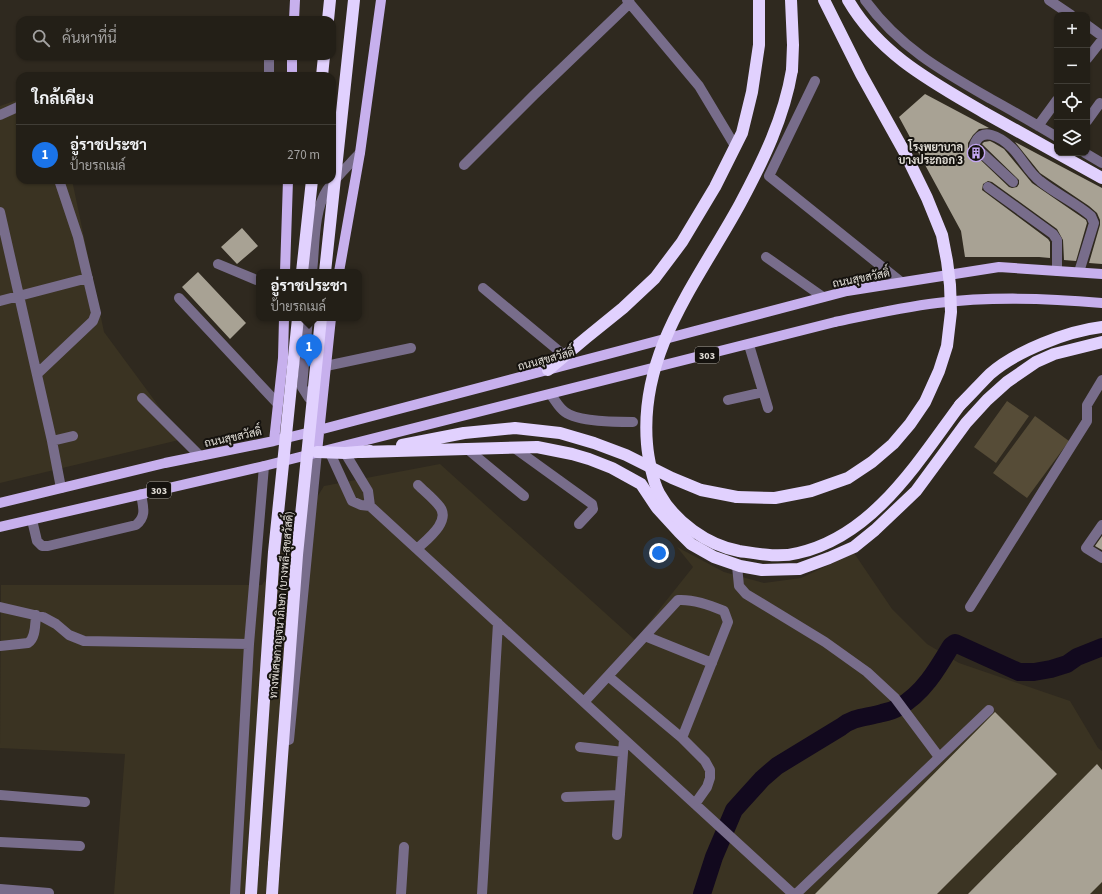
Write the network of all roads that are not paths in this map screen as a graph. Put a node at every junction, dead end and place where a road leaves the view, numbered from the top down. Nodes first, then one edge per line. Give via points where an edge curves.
1 (295, 0) edge
2 (330, 0) edge
3 (354, 0) edge
4 (381, 0) edge
5 (759, 0) edge
6 (791, 0) edge
7 (824, 0) edge
8 (848, 0) edge
9 (865, 0) edge
10 (1049, 0) edge
11 (629, 2) edge
12 (1067, 12) edge
13 (294, 16) edge
14 (328, 16) edge
15 (1090, 27) edge
16 (1102, 36) edge
17 (1102, 40) edge
18 (1090, 55) edge
19 (269, 60) edge
20 (292, 60) edge
21 (324, 60) edge
22 (268, 72) edge
23 (292, 72) edge
24 (322, 72) edge
25 (815, 81) dead end
26 (1100, 103) dead end
27 (1054, 104) edge
28 (16, 108) edge
29 (0, 115) edge
30 (1088, 120) edge
31 (1038, 126) junction
32 (1054, 135) edge
33 (735, 146) junction
34 (360, 153) junction
35 (1090, 156) edge
36 (1102, 163) edge
37 (464, 165) dead end
38 (336, 169) edge
39 (1102, 178) edge
40 (336, 180) edge
41 (1013, 182) dead end
42 (60, 184) edge
43 (288, 184) edge
44 (312, 184) edge
45 (332, 184) edge
46 (334, 184) edge
47 (988, 187) dead end
48 (0, 212) edge
49 (766, 257) dead end
50 (218, 264) dead end
51 (285, 269) edge
52 (302, 269) edge
53 (312, 269) edge
54 (325, 269) edge
55 (340, 269) edge
56 (1057, 271) junction
57 (1079, 272) junction
58 (1102, 274) edge
59 (88, 278) junction
60 (256, 280) edge
61 (901, 282) junction
62 (483, 288) dead end
63 (18, 296) junction
64 (823, 297) junction
65 (180, 298) dead end
66 (0, 301) edge
67 (1102, 303) edge
68 (284, 321) edge
69 (298, 321) edge
70 (308, 321) edge
71 (321, 321) edge
72 (331, 321) edge
73 (1102, 327) edge
74 (1102, 342) edge
75 (749, 345) junction
76 (411, 348) dead end
77 (565, 356) junction
78 (326, 366) junction
79 (548, 370) junction
80 (37, 374) junction
81 (1102, 380) edge
82 (763, 392) junction
83 (551, 395) junction
84 (142, 398) dead end
85 (728, 400) dead end
86 (278, 404) junction
87 (322, 404) junction
88 (768, 408) dead end
89 (633, 422) dead end
90 (319, 430) junction
91 (73, 436) dead end
92 (52, 441) junction
93 (274, 441) junction
94 (514, 447) junction
95 (466, 448) junction
96 (317, 452) junction
97 (362, 452) junction
98 (330, 453) junction
99 (345, 453) junction
100 (200, 456) junction
101 (264, 466) junction
102 (418, 485) dead end
103 (61, 488) junction
104 (141, 494) junction
105 (524, 496) dead end
106 (0, 503) edge
107 (370, 506) junction
108 (32, 520) junction
109 (580, 524) dead end
110 (1102, 525) edge
111 (0, 527) edge
112 (417, 549) junction
113 (1102, 558) edge
114 (738, 566) junction
115 (0, 607) edge
116 (970, 607) dead end
117 (36, 615) junction
118 (498, 623) junction
119 (645, 636) junction
120 (249, 644) junction
121 (0, 646) edge
122 (712, 663) junction
123 (608, 676) junction
124 (584, 702) junction
125 (989, 710) dead end
126 (682, 738) junction
127 (624, 739) junction
128 (580, 747) dead end
129 (623, 752) junction
130 (939, 757) junction
131 (0, 795) edge
132 (620, 795) junction
133 (566, 797) dead end
134 (85, 802) dead end
135 (695, 804) junction
136 (617, 836) dead end
137 (0, 842) edge
138 (80, 846) dead end
139 (404, 847) dead end
140 (0, 889) edge
141 (49, 893) edge
142 (235, 894) edge
143 (251, 894) edge
144 (272, 894) edge
145 (278, 894) edge
146 (401, 894) edge
147 (482, 894) edge
148 (793, 894) edge
149 (796, 894) edge

1 - 13 main road
2 - 14 highway
3 - 38 highway, bridge
4 - 34 main road
5 - 33 highway via 759,45 752,92 742,133
6 - 73 highway, bridge via 792,70 783,110 740,204 682,301 659,356 647,395 648,457 659,492 677,517 703,538 729,549 766,556 798,553 834,540 865,520 900,486 960,405 991,374 1022,353 1051,340 1086,329
7 - 97 highway, bridge via 927,198 942,235 947,261 951,312 948,346 925,402 893,444 848,478 812,491 775,498 737,497 701,490 626,455 560,433 515,428 471,432
8 - 39 highway via 858,17 886,48 923,77
9 - 31 street via 899,39 920,56
10 - 12 street
11 - 33 street via 700,86
11 - 37 street
15 - 16 street
17 - 18 street
19 - 22 street
20 - 23 main road
21 - 24 highway
25 - 61 street via 769,176
26 - 30 street
27 - 31 street
28 - 29 street
31 - 32 street
33 - 77 highway via 715,187 682,242 655,278
34 - 40 street
34 - 55 main road
35 - 36 street
41 - 57 street via 974,146 982,134 998,138 1012,148 1039,180 1091,216 1094,223
42 - 59 street
43 - 51 main road
44 - 52 highway
45 - 53 street via 321,202 317,215
46 - 54 highway, bridge
47 - 56 street via 1058,240
48 - 63 street
49 - 64 street
50 - 60 street
56 - 57 main road, ถนนสุขสวัสดิ์ / 303
56 - 61 main road, ถนนสุขสวัสดิ์ / 303 via 999,267
57 - 58 main road, ถนนสุขสวัสดิ์ / 303
59 - 63 street
59 - 80 street via 96,312 93,321
61 - 64 main road, ถนนสุขสวัสดิ์ / 303
62 - 77 street
63 - 66 street
63 - 80 street
64 - 79 main road, ถนนสุขสวัสดิ์ / 303
65 - 86 street
67 - 75 main road, 303 via 1022,298 936,303 835,322
68 - 86 main road
69 - 143 highway, ทางพิเศษกาญจนาภิเษก (บางพลี-สุขสวัสดิ์), bridge via 274,552
70 - 87 street via 302,387 308,398
71 - 144 highway, ทางพิเศษกาญจนาภิเษก (บางพลี-สุขสวัสดิ์), bridge via 297,555
72 - 78 main road
74 - 114 highway via 1054,354 1036,362 1007,382 966,423 916,491 876,530 854,547 799,569 762,570
75 - 82 street
75 - 83 main road, 303
76 - 78 street
77 - 79 highway
78 - 87 main road
79 - 90 main road, ถนนสุขสวัสดิ์ / 303
80 - 92 street
81 - 116 street via 1087,405 1087,421
82 - 85 street
82 - 88 street
83 - 89 street via 564,411 571,415 609,422
83 - 96 main road, 303
84 - 100 street
86 - 93 main road
87 - 90 main road
90 - 93 main road, ถนนสุขสวัสดิ์ / 303
90 - 96 main road
91 - 92 street
92 - 103 street
93 - 100 main road, ถนนสุขสวัสดิ์ / 303
94 - 95 highway
94 - 109 street via 592,504 593,509
94 - 114 highway via 537,446 572,454 633,478 641,484 657,508 691,544 714,557
95 - 97 highway
95 - 105 street
96 - 98 highway
96 - 101 main road, 303
96 - 145 street via 283,797
97 - 99 highway
98 - 99 highway
98 - 107 street via 352,500
99 - 107 street via 368,491
100 - 103 main road, ถนนสุขสวัสดิ์ / 303
101 - 104 main road, 303
101 - 120 street
102 - 112 street via 440,507 443,519 438,529
103 - 106 main road, ถนนสุขสวัสดิ์ / 303
104 - 108 main road, 303
104 - 108 street via 144,516 136,525 48,546 42,546 37,541
107 - 112 street
108 - 111 main road, 303
110 - 113 street via 1086,548
112 - 118 street
114 - 130 street via 739,586 746,594 825,642 867,672 900,704
115 - 117 street
117 - 120 street via 84,641
117 - 121 street via 32,640
118 - 124 street
118 - 147 street
119 - 122 street
119 - 122 street via 678,600 692,601 724,611 728,622
119 - 123 street
120 - 142 street
122 - 126 street
123 - 124 street
123 - 126 street
124 - 127 street
125 - 130 street
126 - 135 street via 705,761 710,770 707,787
127 - 129 street
127 - 135 street
128 - 129 street
129 - 132 street
130 - 149 street
131 - 134 street
132 - 133 street
132 - 136 street
135 - 148 street
137 - 138 street
139 - 146 street
140 - 141 street

